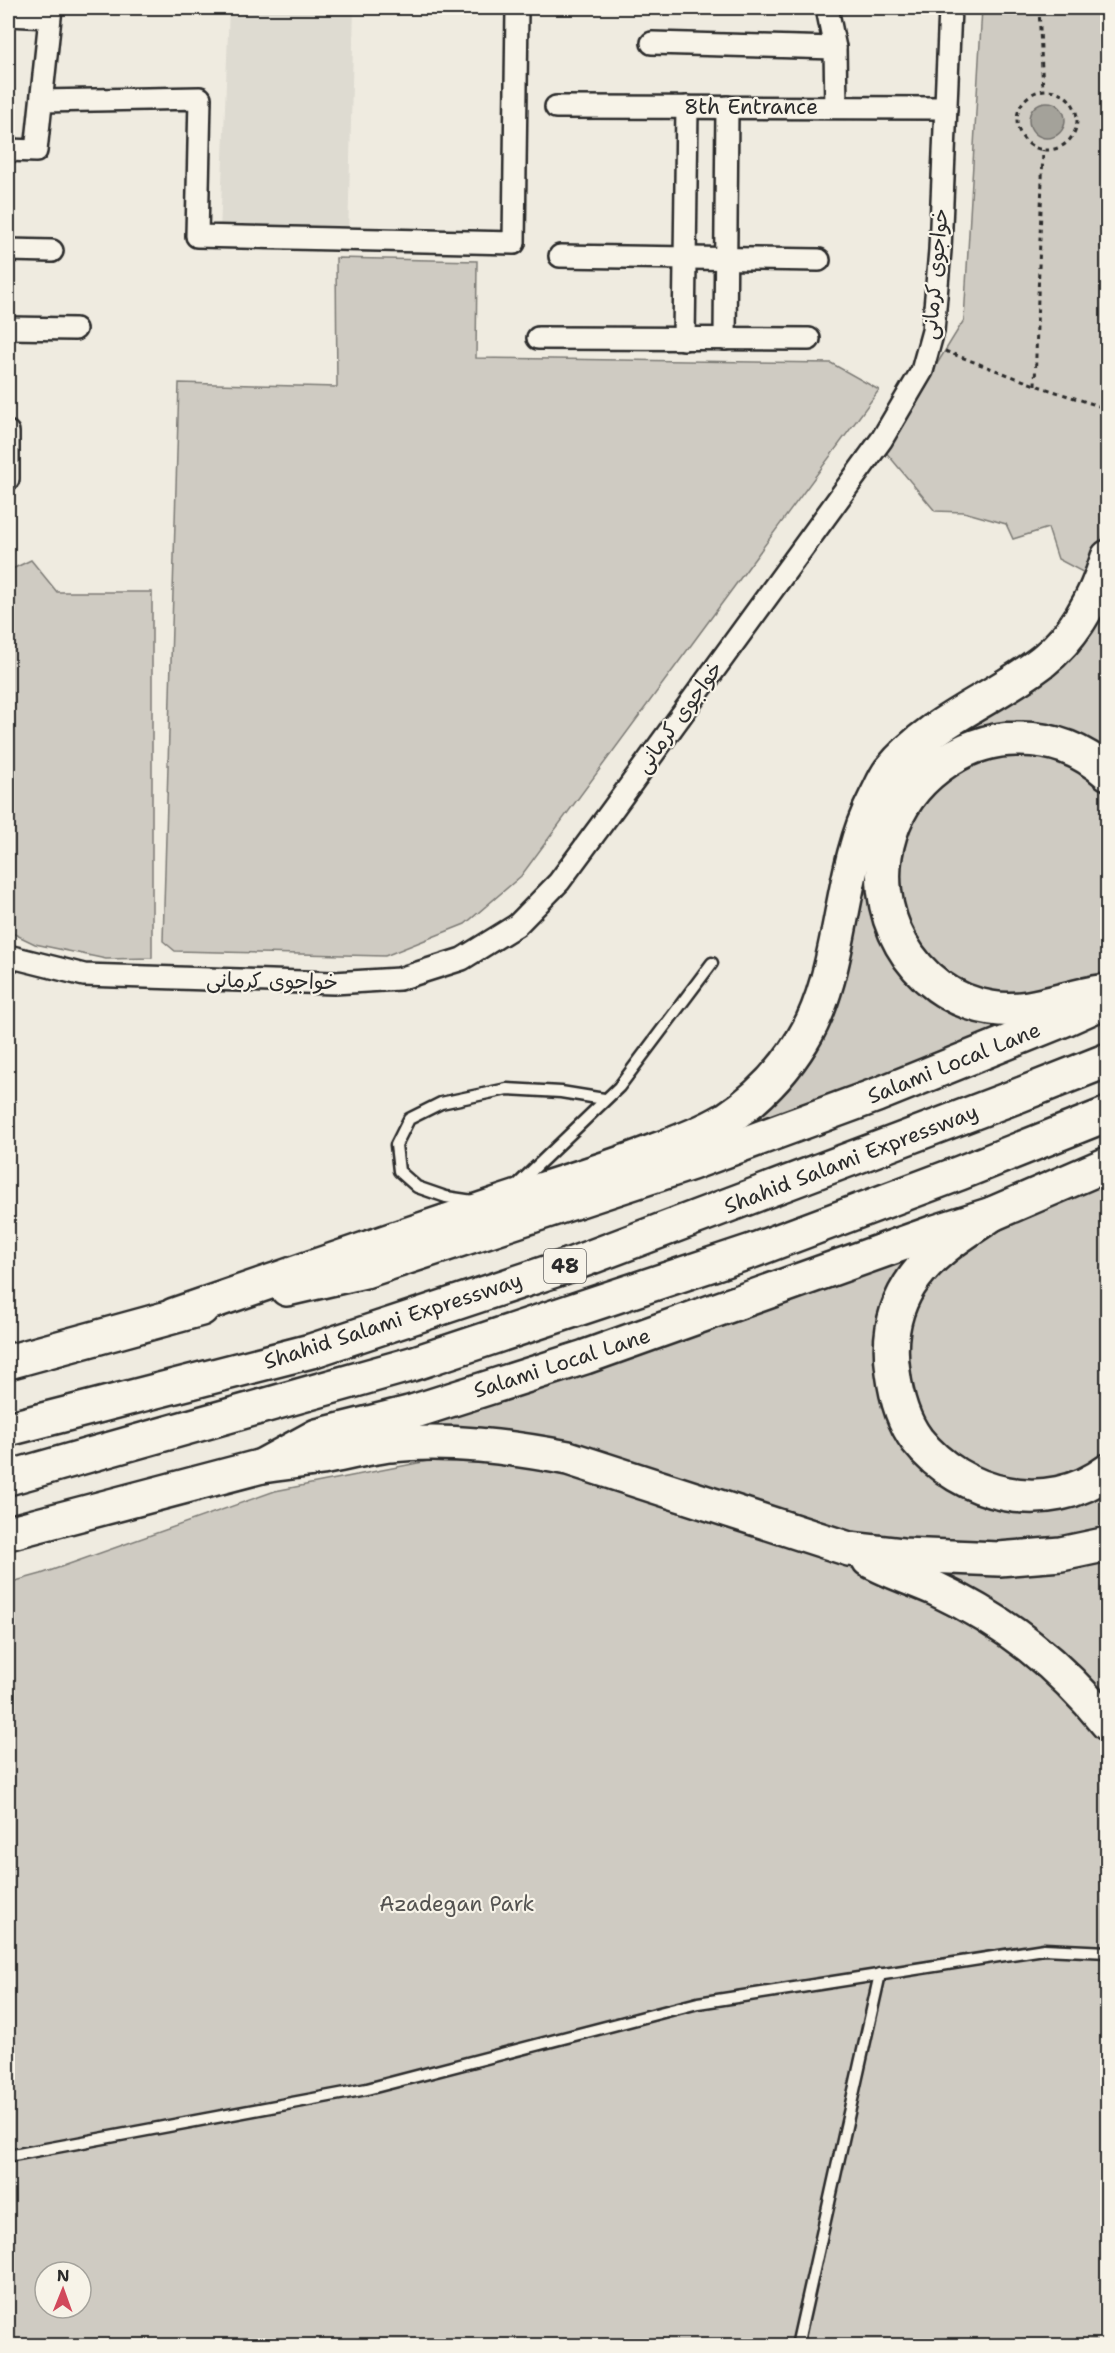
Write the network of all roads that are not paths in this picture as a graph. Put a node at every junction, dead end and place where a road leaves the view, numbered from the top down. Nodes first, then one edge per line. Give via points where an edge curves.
1 (517, 8) edge
2 (827, 8) edge
3 (950, 8) edge
4 (49, 10) edge
5 (8, 15) edge
6 (652, 43) dead end
7 (835, 48) junction
8 (42, 101) junction
9 (556, 107) dead end
10 (687, 107) junction
11 (727, 107) junction
12 (836, 107) junction
13 (946, 108) junction
14 (8, 150) edge
15 (8, 250) edge
16 (52, 251) dead end
17 (560, 256) dead end
18 (685, 258) junction
19 (726, 259) junction
20 (819, 260) dead end
21 (8, 328) edge
22 (75, 329) dead end
23 (538, 338) dead end
24 (684, 339) junction
25 (725, 339) junction
26 (809, 339) dead end
27 (8, 432) edge
28 (8, 479) edge
29 (1107, 557) edge
30 (1107, 773) edge
31 (8, 956) edge
32 (712, 963) dead end
33 (1107, 991) edge
34 (1107, 1000) edge
35 (1107, 1060) edge
36 (604, 1099) junction
37 (1107, 1114) edge
38 (1107, 1164) edge
39 (495, 1205) junction
40 (992, 1214) junction
41 (174, 1315) junction
42 (8, 1362) edge
43 (8, 1430) edge
44 (262, 1466) junction
45 (1107, 1471) edge
46 (8, 1478) edge
47 (8, 1533) edge
48 (1107, 1545) edge
49 (849, 1549) junction
50 (1107, 1724) edge
51 (1107, 1952) edge
52 (880, 1974) junction
53 (8, 2156) edge
54 (796, 2346) edge

1 - 8 street via 514,243 197,236 200,98
2 - 7 street
3 - 13 street, خواجوی کرمانی
4 - 5 street
4 - 8 street
6 - 7 street
7 - 12 street
8 - 14 street via 36,151
9 - 10 street, 8th Entrance
10 - 11 street, 8th Entrance
10 - 18 street
11 - 12 street, 8th Entrance
11 - 19 street
12 - 13 street, 8th Entrance
13 - 31 street, خواجوی کرمانی via 933,331 922,371 882,439 559,882 517,925 462,959 399,979 334,983 84,975
15 - 16 street
17 - 18 street
18 - 19 street
18 - 24 street
19 - 20 street
19 - 25 street
21 - 22 street
23 - 24 street
24 - 25 street
25 - 26 street
27 - 28 street
29 - 39 main road via 1089,603 1072,631 1044,660 948,720 919,741 889,772 864,820 817,1009 805,1036 775,1078 728,1118 703,1132 605,1170
30 - 33 main road via 1074,748 1033,739 993,741 960,753 931,772 909,798 890,833 884,879 893,923 908,957 938,987 965,1002 1026,1009
32 - 36 lane via 619,1088
34 - 41 main road, Salami Local Lane via 877,1095 692,1163 365,1270
35 - 43 main road, Shahid Salami Expressway / 48 via 570,1264 311,1351
36 - 39 lane
36 - 39 lane via 507,1089 441,1103 409,1119 396,1145 399,1171 417,1187 446,1197
37 - 46 main road, Shahid Salami Expressway / 48 via 752,1251 412,1364
38 - 40 main road, Salami Local Lane
39 - 41 main road
40 - 44 main road, Salami Local Lane via 585,1357 409,1413 317,1436
40 - 45 main road via 930,1259 910,1285 897,1313 891,1334 891,1357 896,1398 905,1419 940,1464 969,1483 992,1491 1015,1496 1060,1493
41 - 42 main road, Salami Local Lane
44 - 47 main road, Salami Local Lane
44 - 49 main road via 389,1445 442,1443 522,1449 580,1462
48 - 49 main road via 1061,1554 999,1559
49 - 50 main road via 880,1567 936,1589 1021,1638 1062,1672
51 - 52 lane via 1044,1949
52 - 53 lane via 698,2003 367,2089
52 - 54 lane

